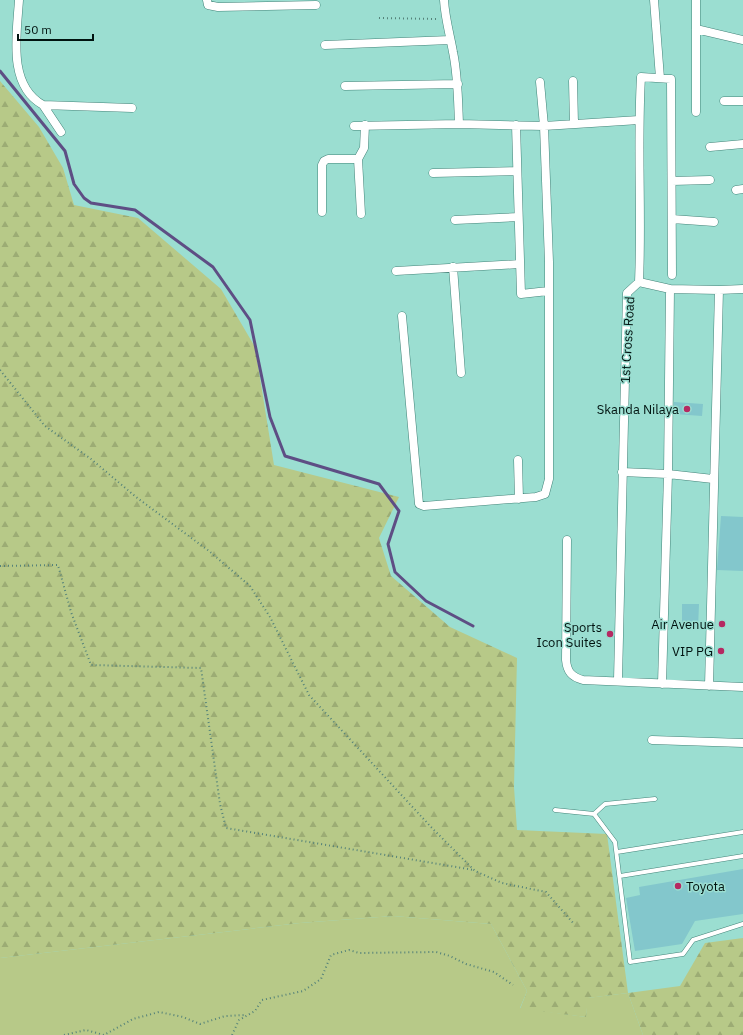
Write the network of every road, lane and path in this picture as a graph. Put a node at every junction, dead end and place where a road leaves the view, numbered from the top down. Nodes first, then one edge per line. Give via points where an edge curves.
1 (19, 0) edge
2 (206, 0) edge
3 (444, 0) edge
4 (654, 0) edge
5 (696, 0) edge
6 (316, 5) dead end
7 (379, 18) dead end
8 (445, 19) junction
9 (696, 28) junction
10 (450, 40) junction
11 (743, 40) edge
12 (325, 45) dead end
13 (660, 78) junction
14 (573, 81) dead end
15 (540, 82) dead end
16 (458, 84) junction
17 (345, 86) dead end
18 (724, 101) dead end
19 (743, 101) edge
20 (43, 105) junction
21 (132, 108) dead end
22 (696, 112) dead end
23 (639, 120) junction
24 (459, 124) junction
25 (574, 124) junction
26 (365, 125) junction
27 (516, 125) junction
28 (354, 126) dead end
29 (544, 126) junction
30 (61, 132) dead end
31 (743, 144) edge
32 (710, 147) dead end
33 (358, 159) junction
34 (517, 171) junction
35 (432, 173) dead end
36 (710, 180) dead end
37 (672, 181) junction
38 (322, 212) dead end
39 (361, 214) dead end
40 (518, 218) junction
41 (672, 219) junction
42 (456, 220) dead end
43 (714, 222) dead end
44 (520, 264) junction
45 (453, 267) junction
46 (396, 271) dead end
47 (672, 275) dead end
48 (639, 282) junction
49 (670, 289) junction
50 (743, 289) edge
51 (719, 290) junction
52 (548, 291) junction
53 (402, 316) dead end
54 (0, 370) edge
55 (461, 373) dead end
56 (518, 460) dead end
57 (622, 472) junction
58 (668, 474) junction
59 (713, 479) junction
60 (519, 499) junction
61 (567, 540) dead end
62 (0, 566) edge
63 (618, 680) junction
64 (662, 684) junction
65 (709, 686) junction
66 (743, 688) edge
67 (652, 740) dead end
68 (743, 743) edge
69 (655, 799) dead end
70 (555, 810) dead end
71 (594, 814) junction
72 (743, 832) edge
73 (617, 852) junction
74 (743, 856) edge
75 (475, 871) junction
76 (620, 876) junction
77 (574, 924) dead end
78 (743, 924) edge
79 (513, 985) dead end
80 (247, 1015) junction
81 (64, 1035) edge
82 (232, 1035) edge

1 - 20 street via 16,46 19,71 23,84 30,94
2 - 6 street via 208,5 218,7
3 - 8 street
4 - 13 street
5 - 9 street
7 - 8 path
8 - 10 street
9 - 11 street
9 - 22 street
10 - 12 street
10 - 16 street
13 - 23 street, 1st Cross Road via 641,77
13 - 37 street via 672,79
14 - 25 street
15 - 29 street
16 - 17 street
16 - 24 street
18 - 19 street
20 - 21 street
20 - 30 street
23 - 25 street
23 - 48 street, 1st Cross Road
24 - 26 street
24 - 27 street
25 - 29 street
26 - 28 street
26 - 33 street via 364,148
27 - 29 street
27 - 34 street
29 - 52 street
31 - 32 street
33 - 38 street via 324,161
33 - 39 street
34 - 35 street
34 - 40 street
36 - 37 street
37 - 41 street
40 - 42 street
40 - 44 street
41 - 43 street
41 - 47 street
44 - 45 street
44 - 52 street via 520,294
45 - 46 street
45 - 55 street
48 - 49 street
48 - 57 street, 1st Cross Road via 627,293
49 - 51 street
49 - 58 street
50 - 51 street
51 - 59 street
52 - 60 street via 548,488 545,494 536,498
53 - 60 street via 419,504 424,506
54 - 75 path via 45,426 209,551 250,586 270,617 309,695
56 - 60 street
57 - 58 street
57 - 63 street, 1st Cross Road
58 - 59 street
58 - 64 street
59 - 65 street
61 - 63 street via 566,666 569,673 579,679
62 - 75 path via 58,565 71,612 91,665 201,668 220,804 226,828
63 - 64 street
64 - 65 street
65 - 66 street
67 - 68 street
69 - 71 lane via 605,804
70 - 71 lane
71 - 73 lane via 615,842
72 - 73 lane
73 - 76 lane
74 - 76 lane
75 - 77 path via 502,883 546,892
76 - 78 lane via 630,962 683,954 693,940
79 - 80 path via 494,972 436,952 359,953 349,950 331,955 321,979 303,991 262,1000 255,1011
80 - 81 path via 225,1016 200,1024 159,1012 133,1019 104,1035 86,1030
80 - 82 path via 239,1020

